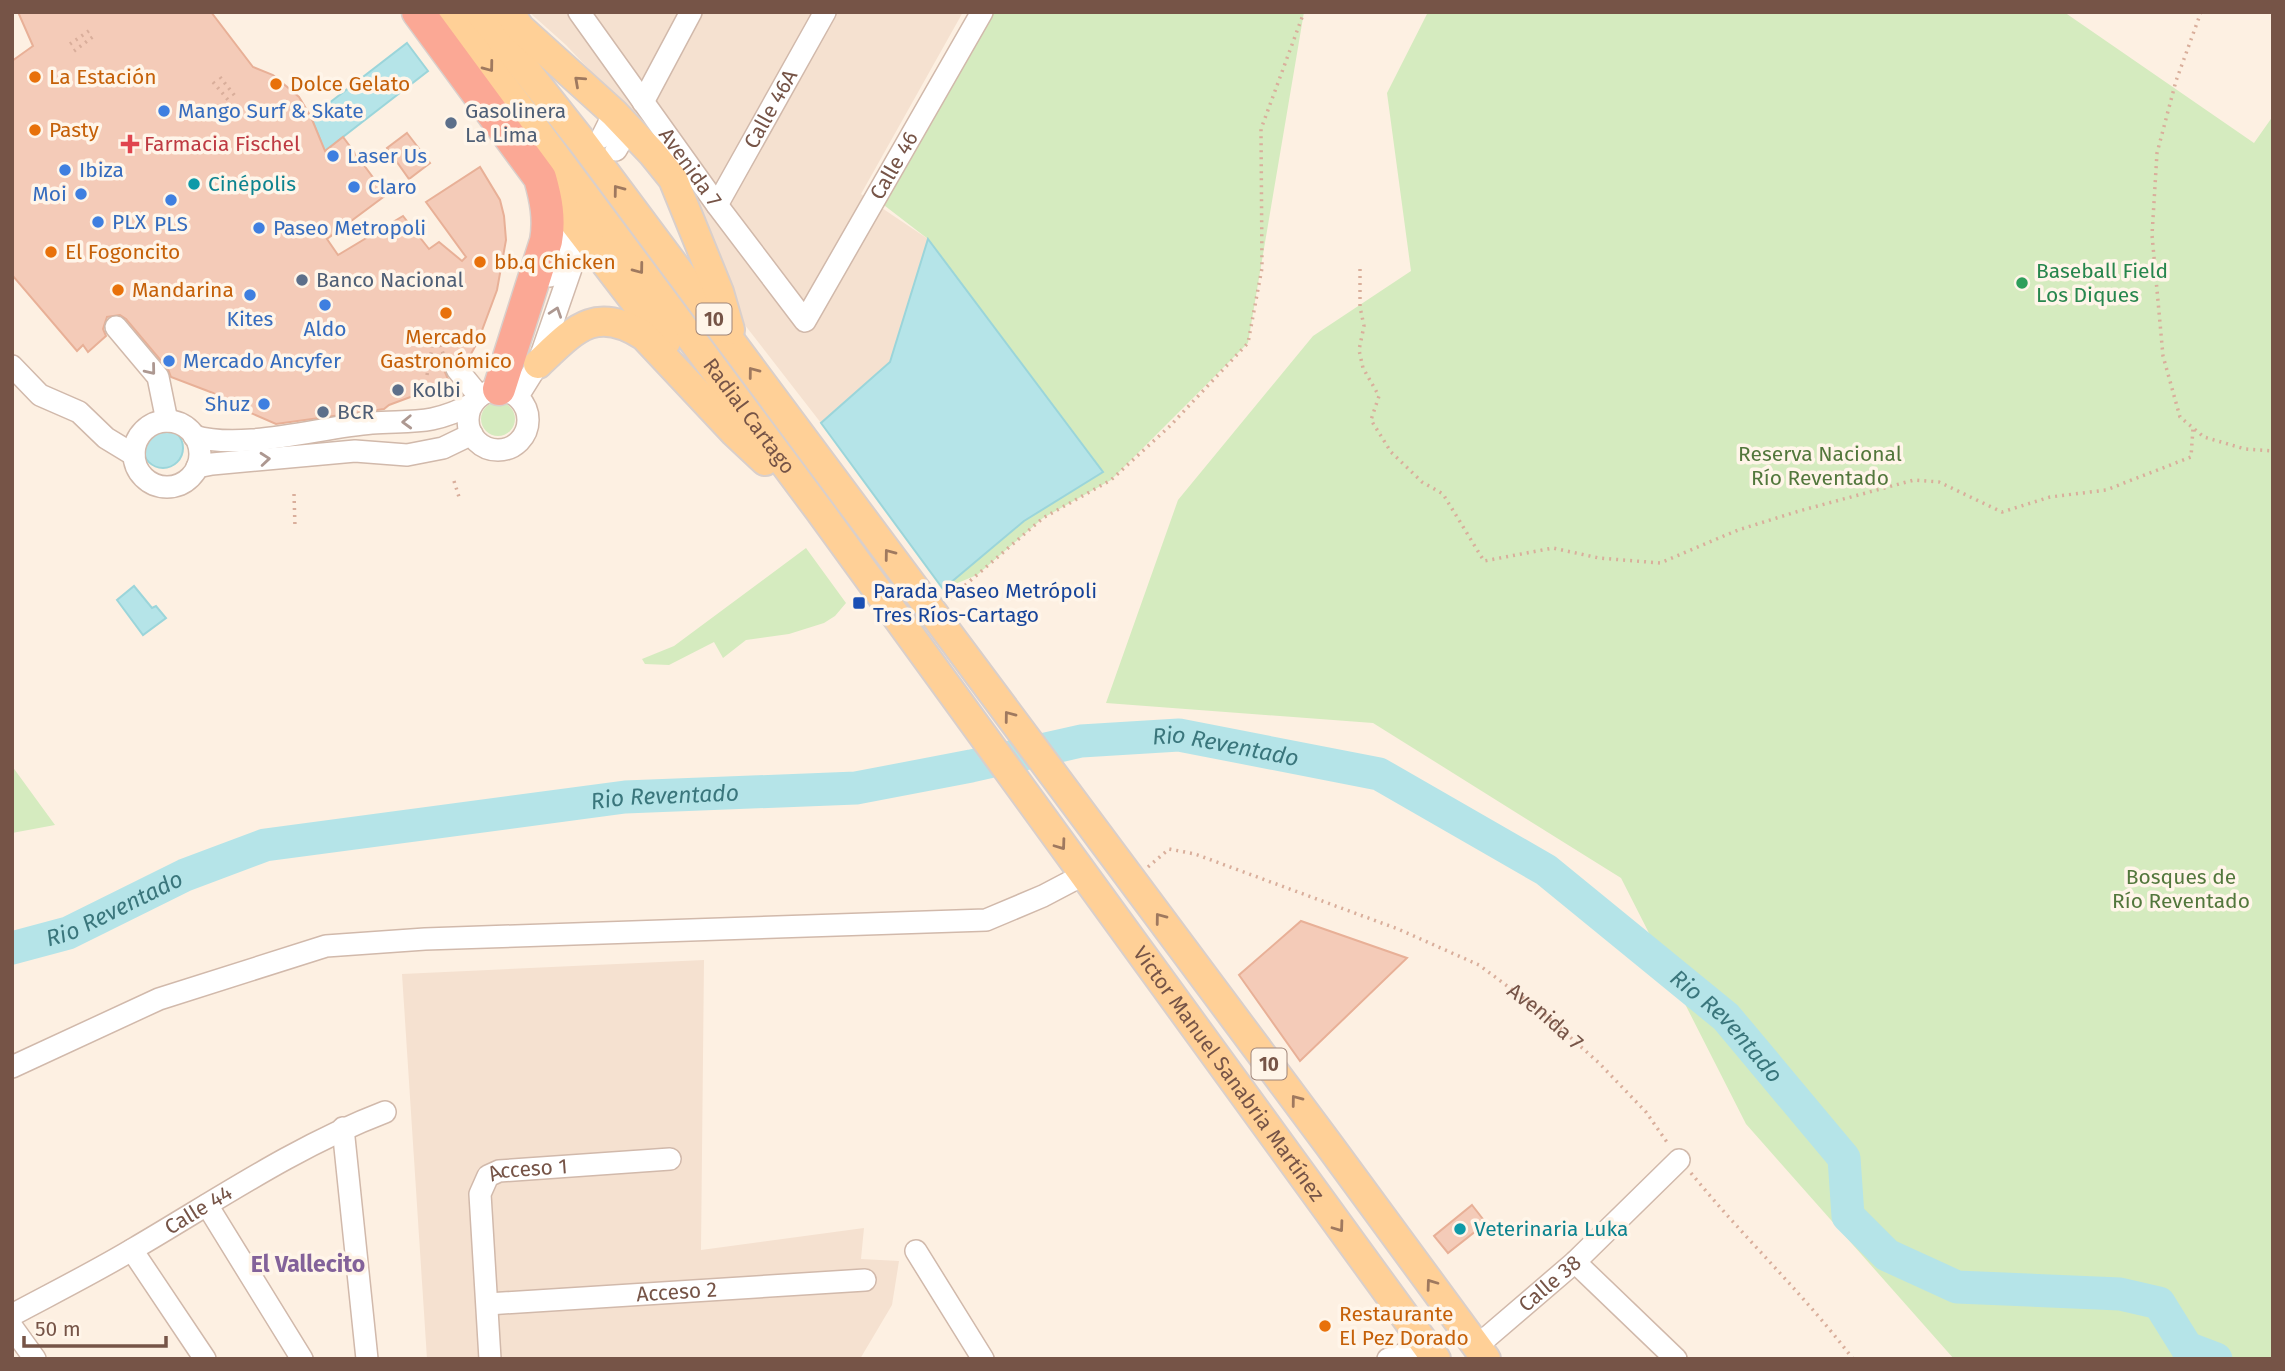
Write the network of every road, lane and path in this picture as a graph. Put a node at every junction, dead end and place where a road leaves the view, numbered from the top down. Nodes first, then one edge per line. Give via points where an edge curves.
1 (418, 12) edge
2 (448, 12) edge
3 (480, 12) edge
4 (509, 12) edge
5 (579, 12) edge
6 (691, 12) edge
7 (825, 12) edge
8 (982, 12) edge
9 (1304, 12) edge
10 (2201, 12) edge
11 (90, 30) dead end
12 (94, 36) dead end
13 (70, 44) dead end
14 (74, 51) dead end
15 (219, 77) dead end
16 (213, 82) dead end
17 (235, 96) dead end
18 (229, 101) dead end
19 (643, 102) junction
20 (540, 177) junction
21 (717, 205) junction
22 (1360, 269) dead end
23 (805, 321) joint
24 (116, 327) dead end
25 (433, 343) dead end
26 (734, 346) junction
27 (538, 364) junction
28 (12, 366) edge
29 (457, 369) dead end
30 (427, 375) dead end
31 (495, 395) junction
32 (167, 421) junction
33 (2193, 428) junction
34 (734, 432) junction
35 (471, 434) junction
36 (194, 436) junction
37 (2273, 451) edge
38 (134, 455) junction
39 (197, 467) junction
40 (454, 481) dead end
41 (294, 494) dead end
42 (458, 497) dead end
43 (818, 510) junction
44 (295, 527) dead end
45 (939, 621) junction
46 (1050, 771) joint
47 (1021, 790) joint
48 (1083, 875) junction
49 (1131, 880) junction
50 (1215, 1056) junction
51 (12, 1067) edge
52 (385, 1112) dead end
53 (343, 1128) junction
54 (1329, 1144) junction
55 (670, 1159) dead end
56 (1679, 1160) junction
57 (207, 1205) junction
58 (132, 1250) junction
59 (916, 1251) dead end
60 (1575, 1262) junction
61 (865, 1280) dead end
62 (488, 1304) junction
63 (12, 1315) edge
64 (12, 1327) edge
65 (1431, 1353) edge
66 (1481, 1353) edge
67 (35, 1359) edge
68 (205, 1359) edge
69 (302, 1359) edge
70 (368, 1359) edge
71 (490, 1359) edge
72 (983, 1359) edge
73 (1388, 1359) edge
74 (1676, 1359) edge
75 (1853, 1359) edge

1 - 20 highway
2 -> 43 main road, Radial Cartago / 10
26 -> 3 main road, Radial Cartago / 10
26 -> 4 main road via 719,292 673,179 615,132
5 - 19 street, Avenida 7
6 - 19 street
7 - 21 street, Calle 46A
8 - 23 street, Calle 46
9 - 45 path via 1261,129 1262,268 1248,343 1170,426 1111,480 1043,518
10 - 33 path via 2157,153 2152,235 2163,356 2180,417
11 - 13 path
12 - 14 path
15 - 17 path
16 - 18 path
19 - 21 street, Avenida 7
20 - 31 highway via 549,226 546,242
20 - 34 main road
21 - 23 street, Avenida 7
22 - 33 path via 1364,326 1359,350 1363,368 1379,396 1371,420 1391,452 1422,482 1443,494 1484,561 1553,548 1600,558 1660,562 1799,510 1914,480 1938,482 2002,512 2050,497 2106,490 2191,457
24 -> 32 street via 158,377
25 - 30 path
45 -> 26 main road, Radial Cartago / 10
27 - 31 street
27 -> 31 street via 575,231
27 - 34 main road via 576,328 589,322 629,326 644,336
28 - 38 street via 40,395 79,412 106,438
29 - 31 street
31 - 35 street via 468,414
31 - 35 street via 528,413 526,432 505,449 486,447
31 -> 36 street via 455,413 419,422 371,423 213,442
32 - 36 street via 187,428
32 - 38 street via 147,427
33 - 37 path via 2204,438
34 - 43 main road
39 -> 35 street via 355,451 407,455 443,448
36 - 39 street via 200,457
38 - 39 street via 142,475 160,486 182,483
40 - 42 path
41 - 44 path
43 - 47 main road, Radial Cartago / 10
46 -> 45 main road, Radial Cartago / 10
46 - 49 main road, Victor Manuel Sanabria Martínez / 10
47 -> 48 main road, Victor Manuel Sanabria Martínez / 10
48 - 50 main road, Victor Manuel Sanabria Martínez / 10
48 - 51 street via 986,920 326,946 159,999
54 -> 49 main road, Victor Manuel Sanabria Martínez / 10
49 - 56 path, Avenida 7 via 1170,849 1195,854 1398,929 1479,965 1541,1010 1599,1063 1646,1112
50 - 54 main road via 1224,1053 1237,1060 1301,1138 1315,1145
50 -> 65 main road, Victor Manuel Sanabria Martínez / 10
52 - 53 street, Calle 44
53 - 57 street, Calle 44
53 - 70 street
66 -> 54 main road, Victor Manuel Sanabria Martínez / 10
55 - 62 street, Acceso 1 via 499,1171 488,1176 480,1194
56 - 60 street, Calle 38
56 - 75 path, Avenida 7
57 - 58 street, Calle 44
57 - 69 street
58 - 63 street, Calle 44
58 - 68 street
59 - 72 street
60 - 66 street, Calle 38
60 - 74 street
61 - 62 street, Acceso 2
62 - 71 street, Acceso 1
64 - 67 street
65 - 73 street

